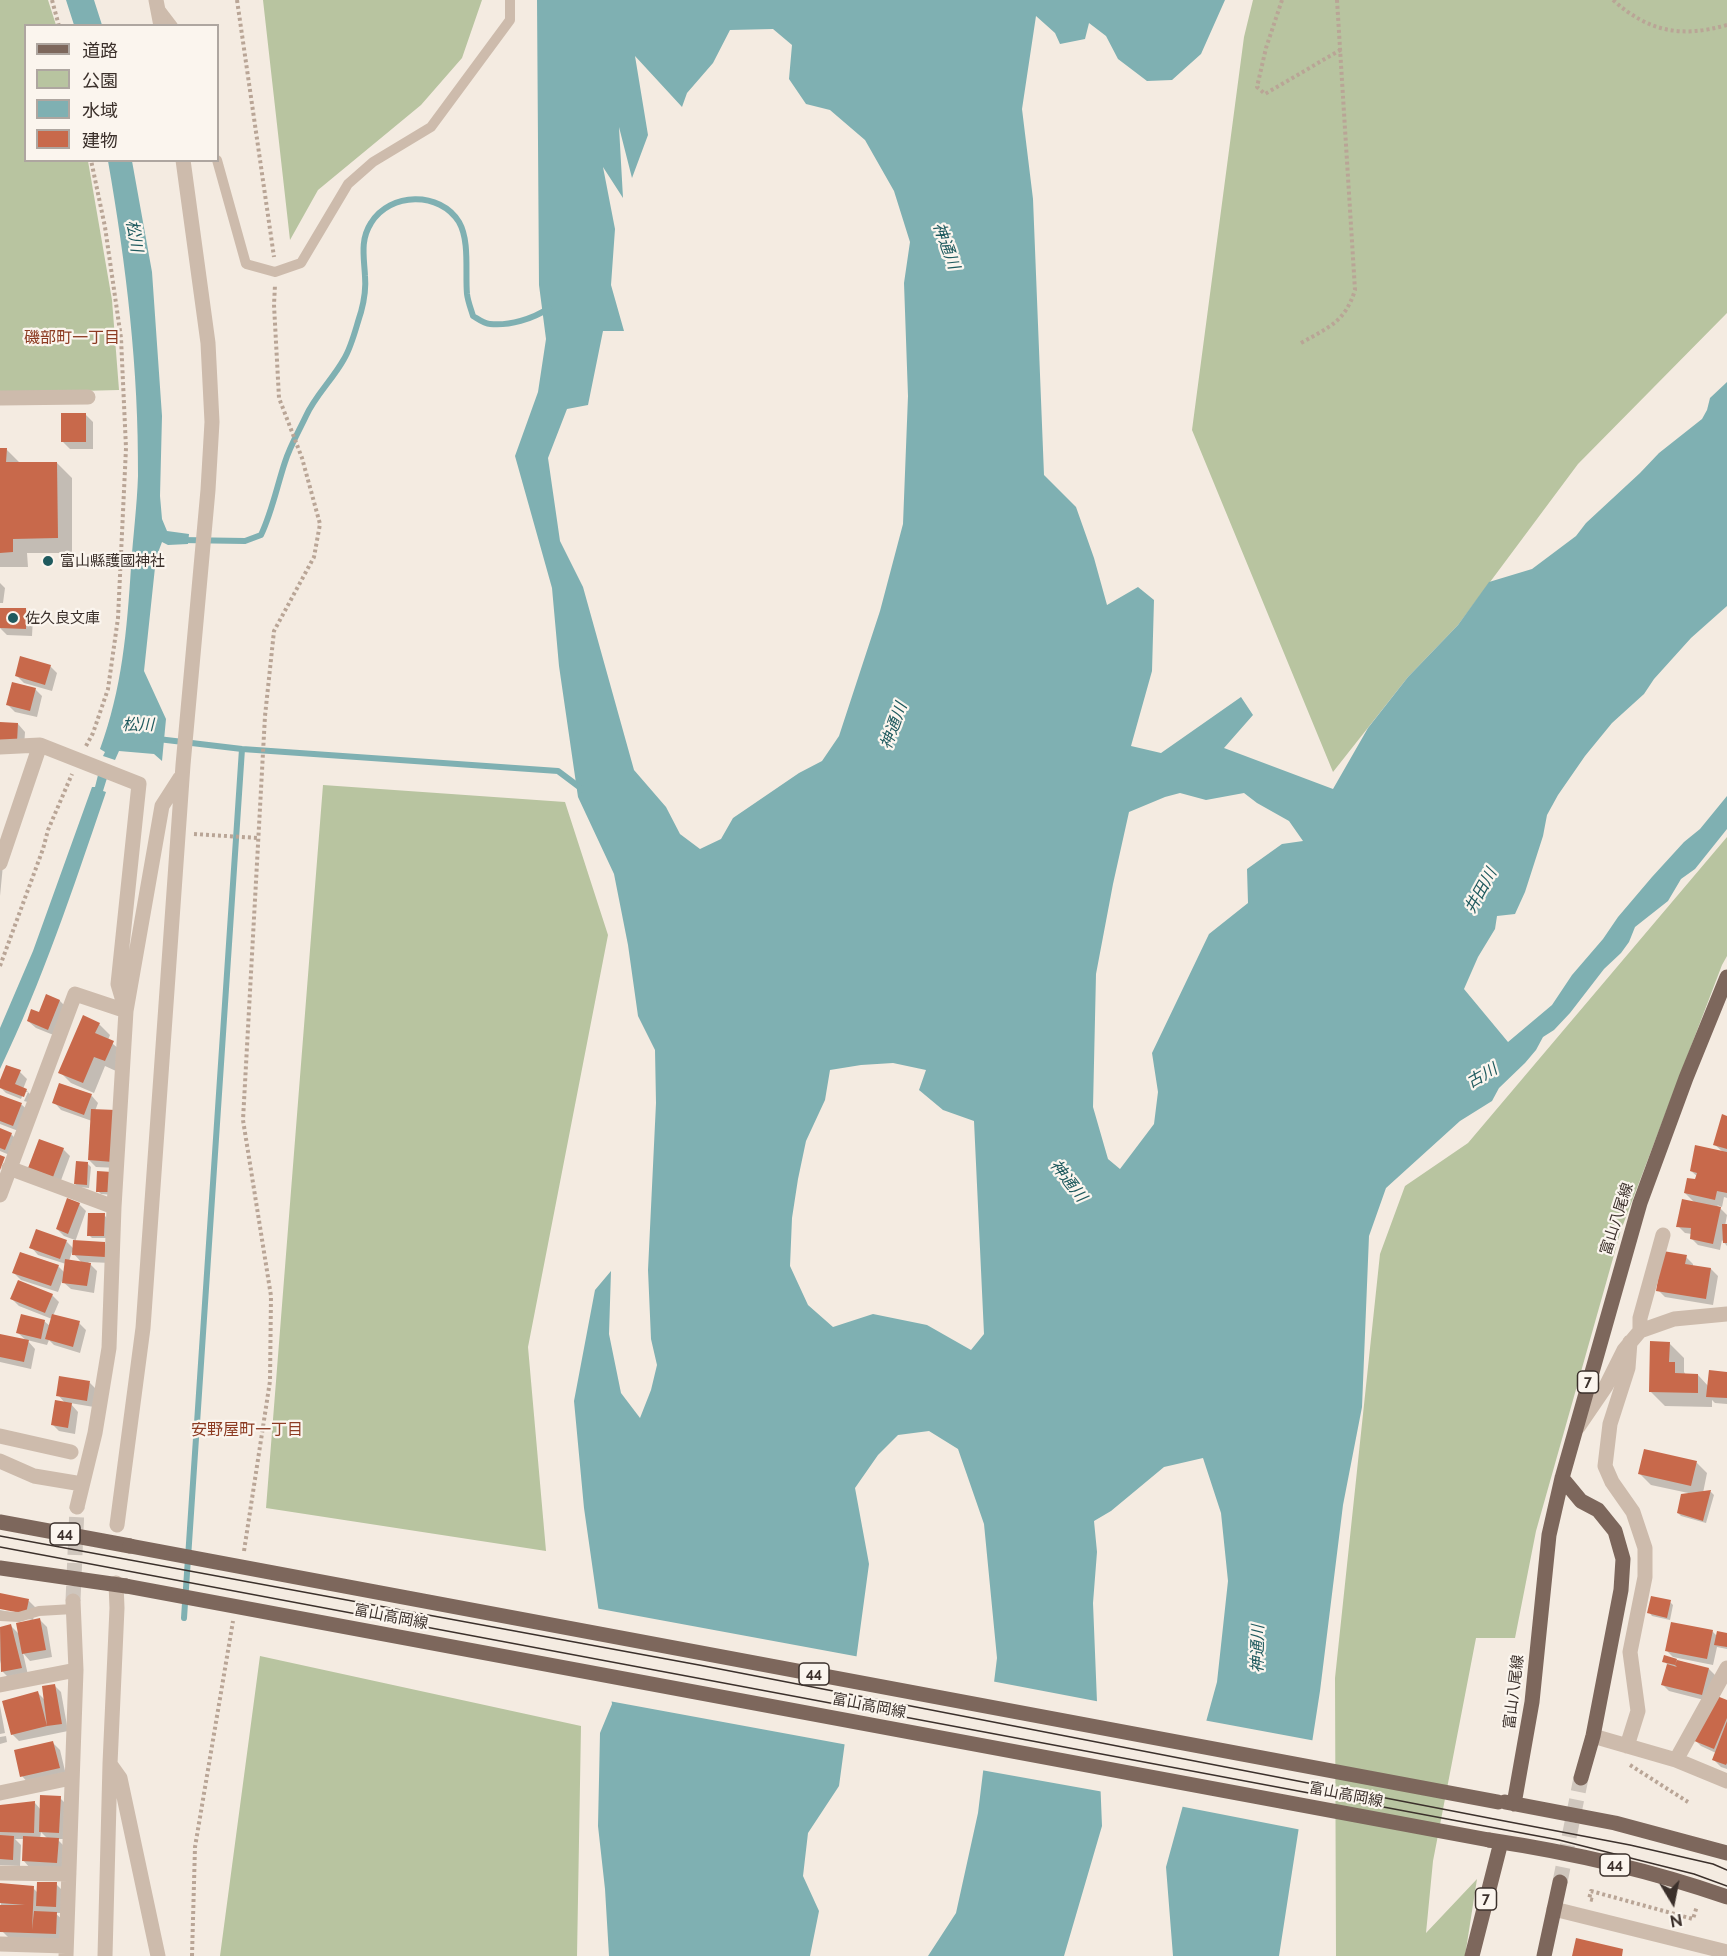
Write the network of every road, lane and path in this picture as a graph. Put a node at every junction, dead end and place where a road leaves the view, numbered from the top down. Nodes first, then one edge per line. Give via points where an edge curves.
1 (52, 0) edge
2 (237, 0) edge
3 (510, 0) edge
4 (1282, 0) edge
5 (1337, 0) edge
6 (1613, 0) edge
7 (157, 3) edge
8 (58, 24) edge
9 (161, 24) edge
10 (172, 24) edge
11 (1727, 25) edge
12 (1342, 49) junction
13 (91, 162) edge
14 (183, 162) edge
15 (218, 162) edge
16 (275, 272) junction
17 (1302, 343) dead end
18 (88, 397) dead end
19 (0, 398) edge
20 (40, 746) junction
21 (0, 747) edge
22 (77, 761) junction
23 (182, 775) junction
24 (178, 834) junction
25 (258, 838) junction
26 (0, 863) edge
27 (0, 966) edge
28 (1727, 977) edge
29 (126, 1011) junction
30 (9, 1168) junction
31 (0, 1195) edge
32 (114, 1207) junction
33 (1663, 1235) dead end
34 (1727, 1314) edge
35 (1635, 1336) junction
36 (1574, 1432) junction
37 (0, 1436) edge
38 (71, 1452) dead end
39 (0, 1461) edge
40 (1562, 1478) junction
41 (82, 1484) junction
42 (77, 1507) tunnel mouth
43 (0, 1522) edge
44 (117, 1525) dead end
45 (243, 1556) dead end
46 (0, 1568) edge
47 (121, 1585) junction
48 (73, 1605) joint
49 (234, 1614) dead end
50 (0, 1616) edge
51 (1727, 1668) edge
52 (76, 1670) junction
53 (0, 1685) edge
54 (1593, 1736) junction
55 (1624, 1752) junction
56 (1676, 1760) junction
57 (110, 1764) junction
58 (71, 1778) junction
59 (1581, 1778) tunnel mouth
60 (1727, 1781) edge
61 (0, 1793) edge
62 (1688, 1802) dead end
63 (1515, 1804) junction
64 (1495, 1841) junction
65 (1727, 1853) edge
66 (0, 1873) edge
67 (69, 1874) junction
68 (1560, 1882) tunnel mouth
69 (1727, 1897) edge
70 (1601, 1902) dead end
71 (1697, 1906) dead end
72 (1554, 1909) junction
73 (0, 1944) edge
74 (66, 1951) edge
75 (1718, 1952) edge
76 (105, 1956) edge
77 (158, 1956) edge
78 (192, 1956) edge
79 (1472, 1956) edge
80 (1544, 1956) edge

1 - 8 path
2 - 16 path
3 - 16 lane via 510,20 431,127 373,162 348,184 301,263
4 - 12 path via 1257,87 1265,94
5 - 12 path
6 - 11 path via 1625,11 1662,30 1680,33
7 - 9 street
7 - 10 lane
12 - 17 path via 1355,290 1350,307 1337,322
13 - 22 path via 121,338 126,448 118,618 108,689 93,733
14 - 23 street via 208,343 212,422
15 - 16 lane via 246,264
16 - 25 path via 279,399 302,459 320,524 314,557 274,631
18 - 19 street
20 - 21 street
20 - 22 street
20 - 26 street
22 - 27 path
22 - 29 street via 139,784 118,984
23 - 24 street
23 - 29 street via 162,806
24 - 25 path
24 - 44 street via 143,1328
25 - 45 path via 243,1120 271,1296 270,1381
28 - 36 main road, 富山八尾線 / 7 via 1640,1203
29 - 30 street via 75,994
29 - 32 street
30 - 31 street
30 - 32 street
32 - 41 street via 109,1348
33 - 35 street
34 - 35 street via 1674,1319
35 - 36 street
35 - 55 street via 1610,1424 1605,1466 1633,1512 1645,1548 1645,1577 1630,1652 1638,1711
36 - 40 main road, 富山八尾線 / 7
37 - 38 street
39 - 41 street via 34,1476
40 - 54 main road via 1615,1531 1623,1558 1621,1590
40 - 63 main road, 富山八尾線 / 7 via 1549,1535 1532,1702
41 - 42 street
43 - 63 main road, 富山高岡線 / 44, bridge
46 - 47 main road, 富山高岡線 / 44
47 - 57 street
47 - 64 main road, 富山高岡線 / 44, bridge
48 - 50 lane via 19,1617
48 - 52 street
49 - 78 path via 195,1846
51 - 56 street
52 - 53 street
52 - 58 street
54 - 55 street
54 - 59 main road
55 - 56 street
55 - 62 path
56 - 60 street
57 - 76 street
57 - 77 street via 120,1778
58 - 61 street
58 - 67 street
63 - 65 main road, 富山高岡線 / 44 via 1615,1823
64 - 69 main road, 富山高岡線 / 44 via 1588,1858
64 - 79 main road, 7
66 - 67 street
67 - 74 street
68 - 72 main road
70 - 71 path via 1589,1899 1591,1891 1693,1919
72 - 75 street
72 - 80 main road
73 - 74 street

